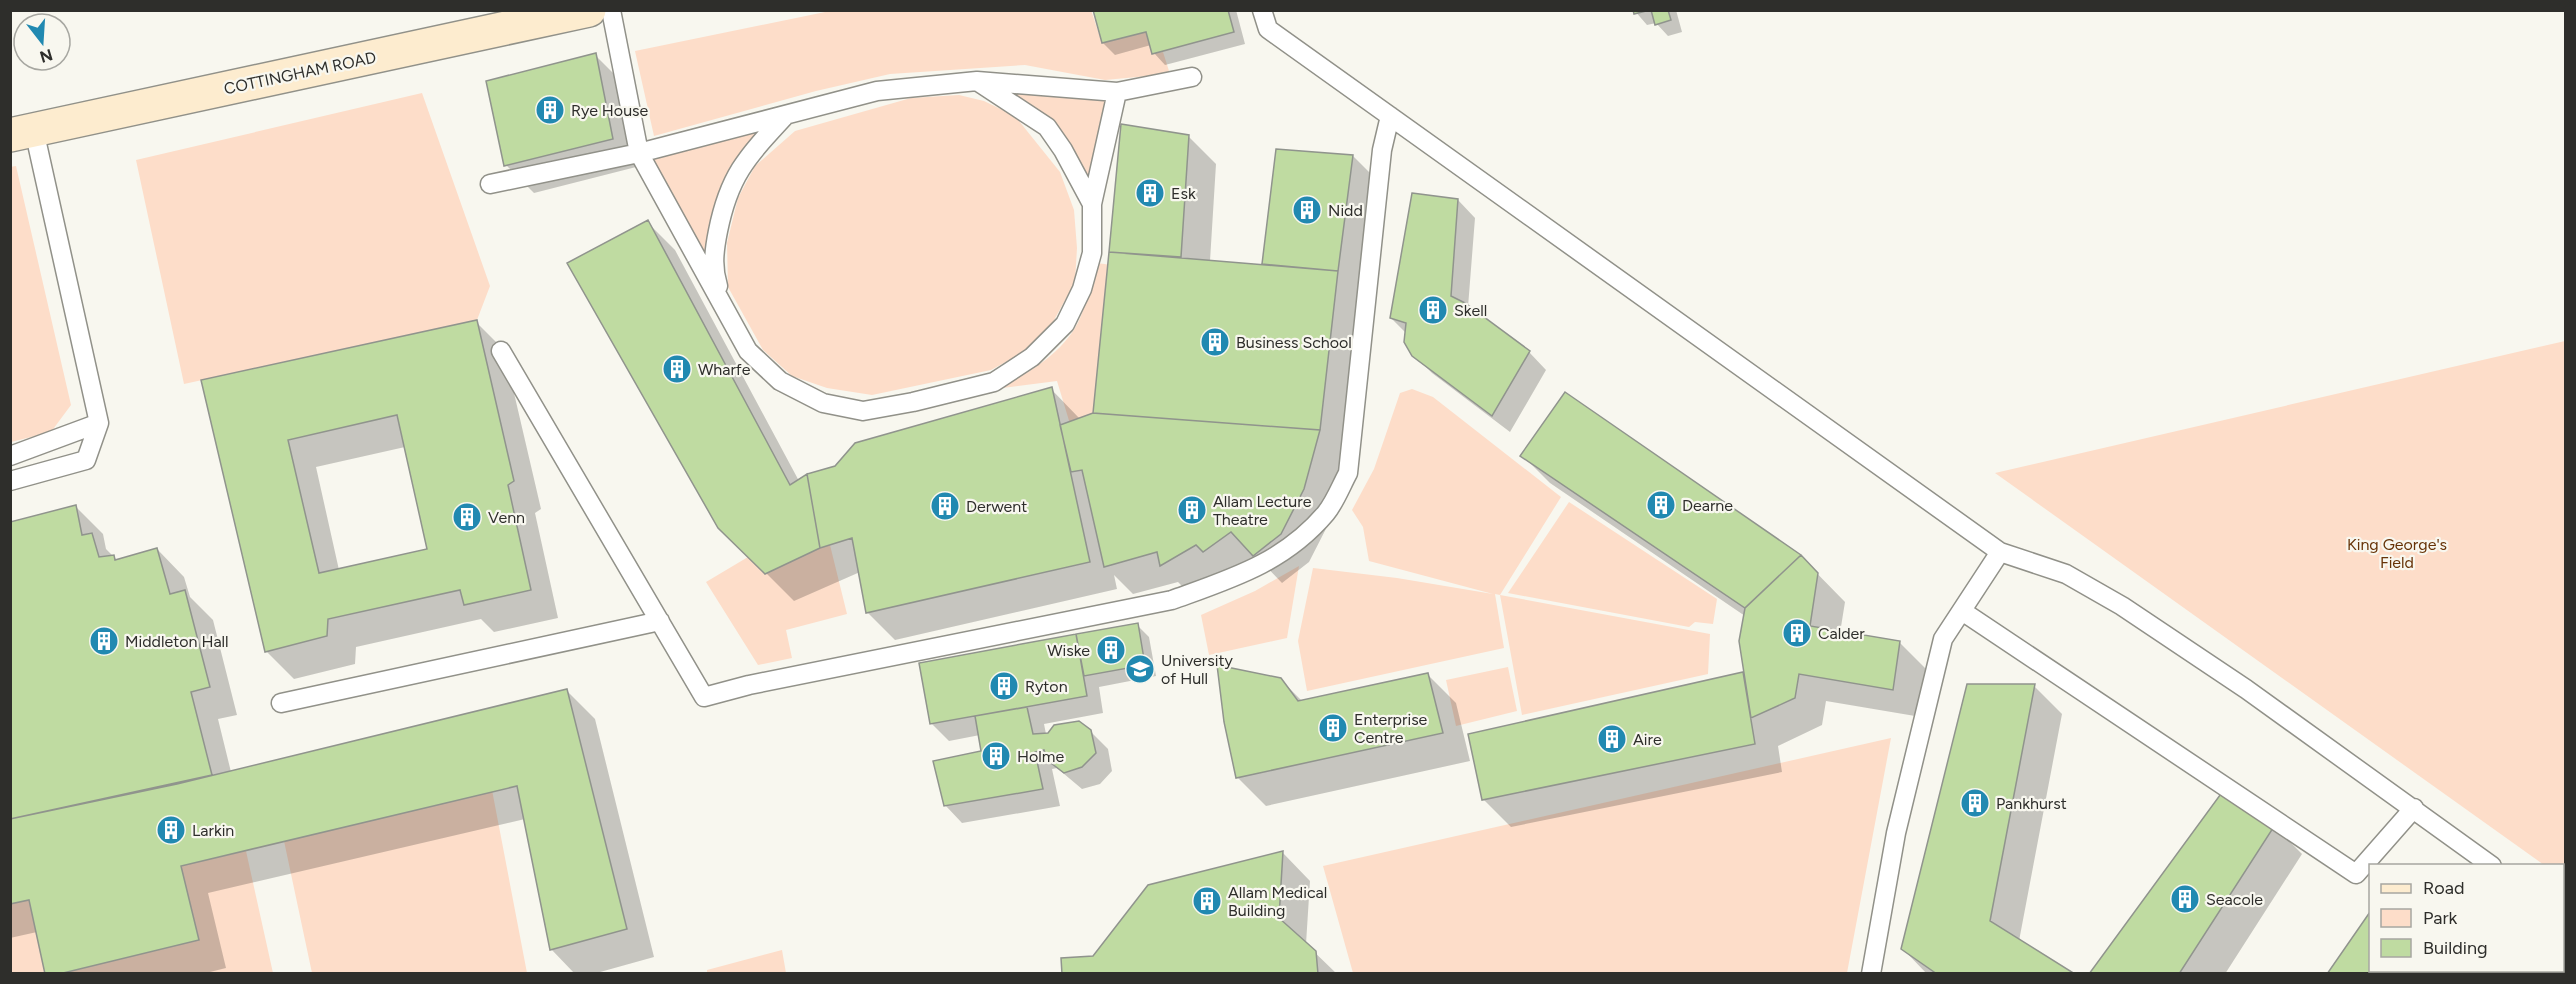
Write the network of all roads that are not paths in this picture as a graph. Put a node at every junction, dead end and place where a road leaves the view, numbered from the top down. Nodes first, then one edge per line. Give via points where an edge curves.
1 (589, 10) edge
2 (611, 10) edge
3 (1262, 10) edge
4 (1192, 77) dead end
5 (977, 81) junction
6 (1117, 92) junction
7 (784, 116) junction
8 (1390, 116) junction
9 (22, 133) edge
10 (639, 153) junction
11 (490, 184) dead end
12 (1092, 204) junction
13 (724, 311) junction
14 (501, 351) dead end
15 (99, 423) junction
16 (10, 456) edge
17 (10, 481) edge
18 (2000, 552) junction
19 (1962, 611) junction
20 (660, 621) junction
21 (281, 704) dead end
22 (2414, 807) junction
23 (2489, 864) edge
24 (1871, 974) edge

1 - 9 main road, COTTINGHAM ROAD
2 - 10 lane
3 - 8 lane via 1268,29
4 - 6 lane
5 - 6 lane
5 - 7 lane via 877,91
5 - 12 lane via 1047,127
6 - 12 lane
7 - 10 lane
7 - 13 lane via 738,171 724,198 712,268
8 - 18 lane
8 - 20 lane via 1382,150 1348,473 1326,513 1286,550 1239,577 1172,600 705,697
9 - 15 lane
10 - 11 lane
10 - 13 lane
12 - 13 lane via 1092,253 1082,289 1065,324 1032,357 994,382 863,411 823,403 780,381 748,351
14 - 20 lane
15 - 16 lane
15 - 17 lane via 86,460
18 - 19 lane
18 - 22 lane via 2066,574 2122,606
19 - 22 lane via 2356,874
19 - 24 lane via 1943,639 1896,833
20 - 21 lane
22 - 23 lane

